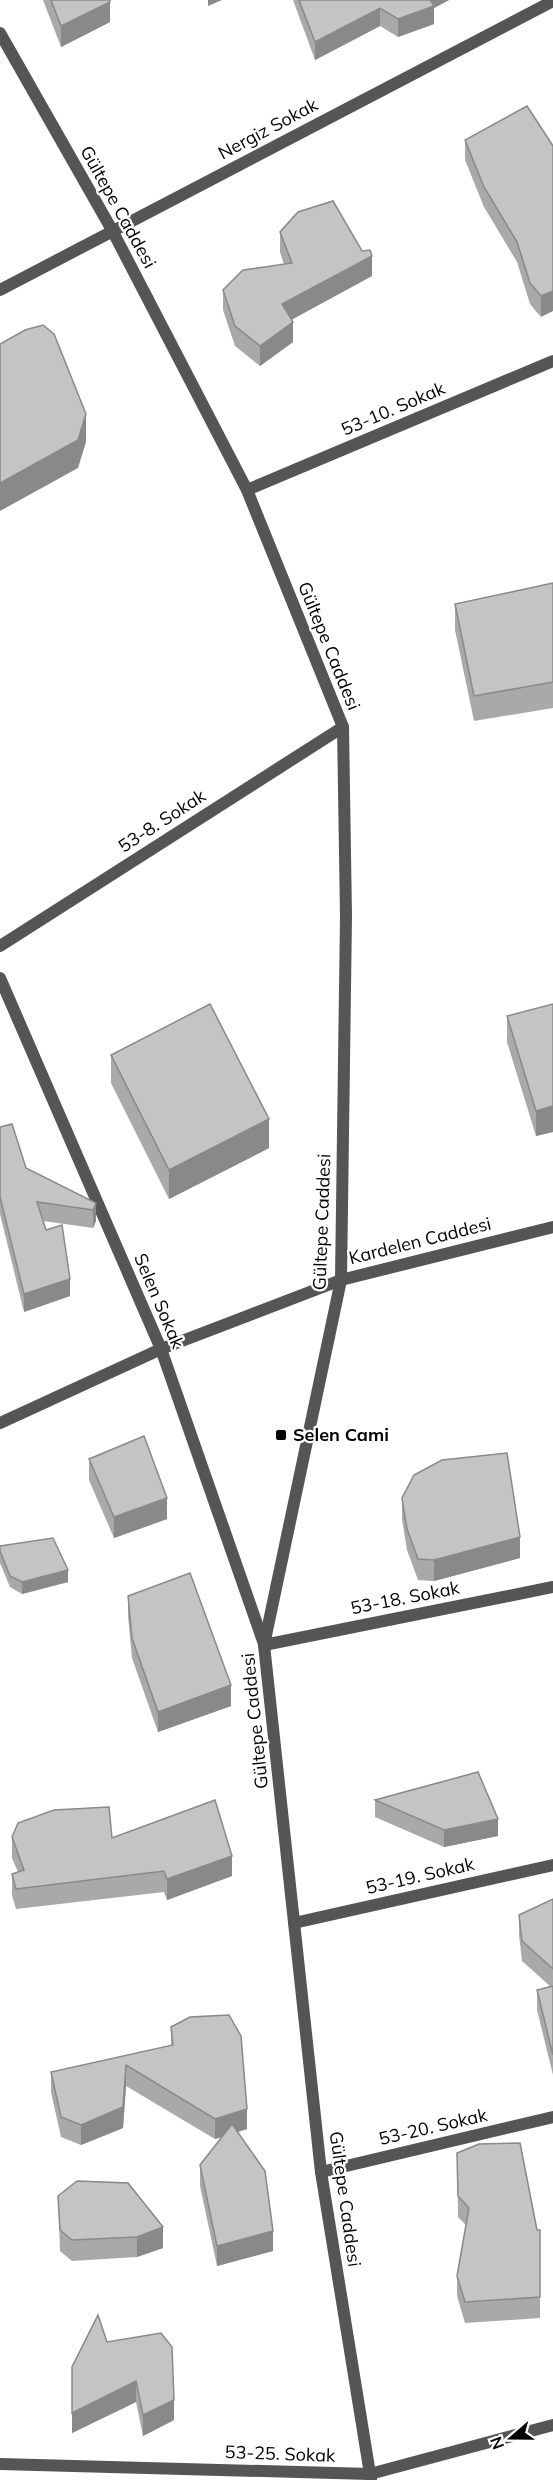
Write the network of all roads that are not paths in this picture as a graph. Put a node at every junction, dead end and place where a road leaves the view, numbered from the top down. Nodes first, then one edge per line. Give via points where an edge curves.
1 (553, 1) edge
2 (0, 33) edge
3 (112, 230) junction
4 (0, 290) edge
5 (553, 361) edge
6 (247, 490) junction
7 (343, 727) junction
8 (0, 946) edge
9 (0, 978) edge
10 (553, 1227) edge
11 (341, 1280) junction
12 (161, 1350) junction
13 (0, 1423) edge
14 (553, 1587) edge
15 (264, 1645) junction
16 (553, 1865) edge
17 (294, 1923) junction
18 (553, 2117) edge
19 (321, 2172) junction
20 (553, 2425) edge
21 (0, 2464) edge
22 (371, 2477) edge

1 - 3 street, Nergiz Sokak
2 - 3 street, Gültepe Caddesi
3 - 4 street, Nergiz Sokak
3 - 6 street, Gültepe Caddesi
5 - 6 street, 53-10. Sokak
6 - 7 street, Gültepe Caddesi
7 - 8 street, 53-8. Sokak
7 - 11 street, Gültepe Caddesi via 346,916
9 - 12 street, Selen Sokak
10 - 11 street, Kardelen Caddesi
11 - 12 street, Kardelen Caddesi
11 - 15 street, Gültepe Caddesi
12 - 13 street, Kardelen Caddesi
12 - 15 street, Selen Sokak
14 - 15 street, 53-18. Sokak
15 - 17 street, Gültepe Caddesi
16 - 17 street, 53-19. Sokak
17 - 19 street, Gültepe Caddesi
18 - 19 street, 53-20. Sokak
19 - 22 street, Gültepe Caddesi
20 - 22 street, 53-25. Sokak
21 - 22 street, 53-25. Sokak

